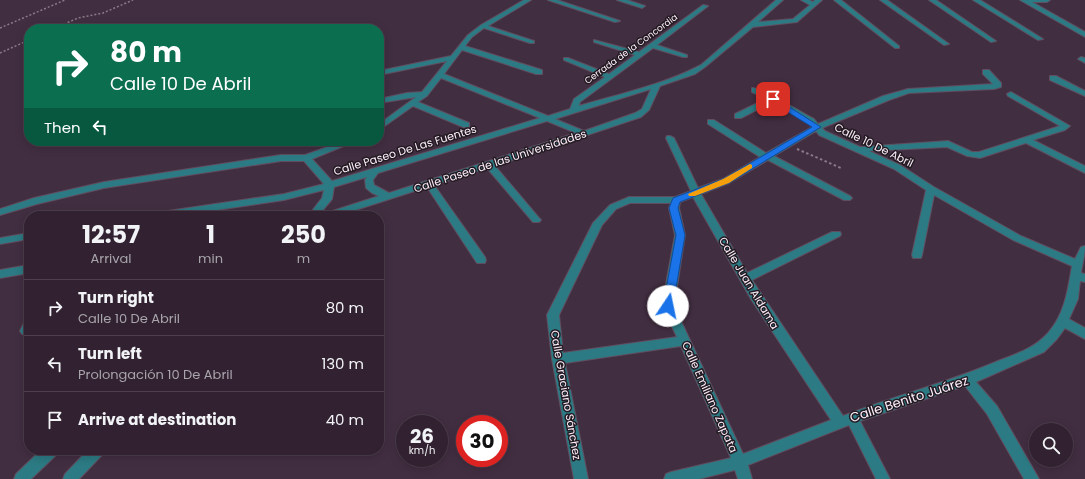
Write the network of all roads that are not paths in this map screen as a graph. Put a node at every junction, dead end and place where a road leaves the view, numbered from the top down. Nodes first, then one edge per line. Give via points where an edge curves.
1 (528, 0) edge
2 (551, 0) edge
3 (620, 0) edge
4 (780, 0) edge
5 (804, 0) edge
6 (819, 0) edge
7 (837, 0) edge
8 (883, 0) edge
9 (932, 0) edge
10 (976, 0) edge
11 (1047, 0) edge
12 (1024, 1) edge
13 (814, 5) junction
14 (642, 6) dead end
15 (705, 6) dead end
16 (617, 21) dead end
17 (749, 25) junction
18 (483, 26) junction
19 (1085, 35) edge
20 (1040, 39) dead end
21 (596, 41) dead end
22 (532, 42) dead end
23 (993, 42) dead end
24 (946, 44) dead end
25 (651, 45) junction
26 (460, 47) junction
27 (897, 47) dead end
28 (639, 54) junction
29 (686, 56) dead end
30 (451, 58) junction
31 (566, 59) dead end
32 (384, 72) edge
33 (539, 72) dead end
34 (986, 72) dead end
35 (440, 75) junction
36 (608, 76) junction
37 (1053, 78) dead end
38 (657, 85) junction
39 (755, 90) dead end
40 (424, 94) junction
41 (1011, 94) dead end
42 (1085, 94) edge
43 (773, 99) junction
44 (384, 100) edge
45 (413, 103) junction
46 (574, 110) junction
47 (738, 116) dead end
48 (550, 118) junction
49 (711, 122) dead end
50 (384, 124) edge
51 (466, 125) dead end
52 (817, 127) junction
53 (585, 134) junction
54 (670, 138) dead end
55 (1025, 139) junction
56 (338, 146) edge
57 (860, 149) junction
58 (767, 156) junction
59 (306, 158) junction
60 (489, 165) junction
61 (1085, 170) edge
62 (374, 172) junction
63 (430, 184) junction
64 (330, 185) junction
65 (931, 189) junction
66 (696, 193) junction
67 (390, 197) junction
68 (847, 198) dead end
69 (676, 200) junction
70 (614, 208) joint
71 (188, 211) edge
72 (317, 211) edge
73 (343, 211) edge
74 (0, 212) edge
75 (536, 220) dead end
76 (836, 234) dead end
77 (24, 237) edge
78 (0, 241) edge
79 (1085, 250) edge
80 (917, 255) dead end
81 (482, 260) dead end
82 (24, 270) edge
83 (1079, 273) edge
84 (0, 274) edge
85 (745, 279) junction
86 (1063, 321) junction
87 (1085, 334) edge
88 (685, 340) junction
89 (558, 359) junction
90 (967, 380) junction
91 (846, 420) junction
92 (46, 455) edge
93 (92, 455) edge
94 (740, 462) junction
95 (21, 479) edge
96 (70, 479) edge
97 (580, 479) edge
98 (671, 479) edge
99 (745, 479) edge
100 (884, 479) edge
101 (1032, 479) edge

1 - 18 street
2 - 16 street
3 - 14 street
4 - 17 street, Calle Paseo De Las Fuentes
5 - 13 street
6 - 13 street
7 - 27 street
8 - 24 street
9 - 23 street
10 - 20 street
11 - 12 street
12 - 19 street
13 - 17 street via 795,21
15 - 25 street, Cerrada de la Concordia
17 - 38 street, Calle Paseo De Las Fuentes via 703,66
18 - 22 street
18 - 26 street
21 - 28 street
25 - 28 street, Cerrada de la Concordia
25 - 29 street
26 - 30 street
26 - 33 street
28 - 36 street, Cerrada de la Concordia
30 - 32 street
30 - 35 street
31 - 36 street
34 - 52 street via 998,85 908,91
35 - 40 street
35 - 48 street
36 - 46 street, Cerrada de la Concordia via 577,101
37 - 42 street
38 - 46 street, Calle Paseo De Las Fuentes
38 - 53 street, Calle Paseo de las Universidades via 645,110 638,115
39 - 43 street
40 - 44 street
40 - 45 street
41 - 55 street via 1066,126
43 - 47 street
43 - 52 street
45 - 50 street
45 - 51 street
46 - 48 street, Calle Paseo De Las Fuentes
48 - 53 street
48 - 62 street, Calle Paseo De Las Fuentes
49 - 58 street
52 - 57 street, Calle 10 De Abril via 822,133
52 - 58 street, Calle 10 De Abril
53 - 60 street, Calle Paseo de las Universidades
54 - 66 street, Calle Juan Aldama
55 - 57 street via 980,155 970,154 948,144
55 - 61 street
56 - 59 street
57 - 65 street, Calle 10 De Abril via 898,167
58 - 66 street, Calle 10 De Abril via 726,181
58 - 68 street
59 - 64 street
59 - 74 street via 281,158 78,190 35,200
60 - 63 street, Calle Paseo de las Universidades
60 - 75 street
62 - 64 street, Calle Paseo De Las Fuentes
62 - 67 street via 369,180 369,186
63 - 67 street, Calle Paseo de las Universidades
63 - 81 street
64 - 71 street, Calle Paseo De Las Fuentes via 284,197
64 - 72 street via 327,199
65 - 80 street
65 - 83 street, Calle 10 De Abril
66 - 69 street, Calle 10 De Abril
66 - 85 street, Calle Juan Aldama
67 - 73 street, Calle Paseo de las Universidades
69 - 70 street, Calle 10 De Abril via 629,200
69 - 88 street, Calle Emiliano Zapata via 674,208 680,235 668,306
70 - 89 street, Calle Graciano Sánchez via 598,223 553,315
76 - 85 street
77 - 78 street
79 - 83 street, Calle Benito Juárez
82 - 84 street
83 - 86 street, Calle Benito Juárez
85 - 91 street, Calle Juan Aldama
86 - 87 street
86 - 90 street, Calle Benito Juárez via 1040,349
88 - 89 street
88 - 94 street, Calle Emiliano Zapata
89 - 97 street, Calle Graciano Sánchez
90 - 91 street, Calle Benito Juárez
90 - 101 street via 992,410
91 - 94 street, Calle Benito Juárez
91 - 100 street, Calle Juan Aldama
92 - 95 street
93 - 96 street
94 - 98 street, Calle Benito Juárez
94 - 99 street, Calle Emiliano Zapata

